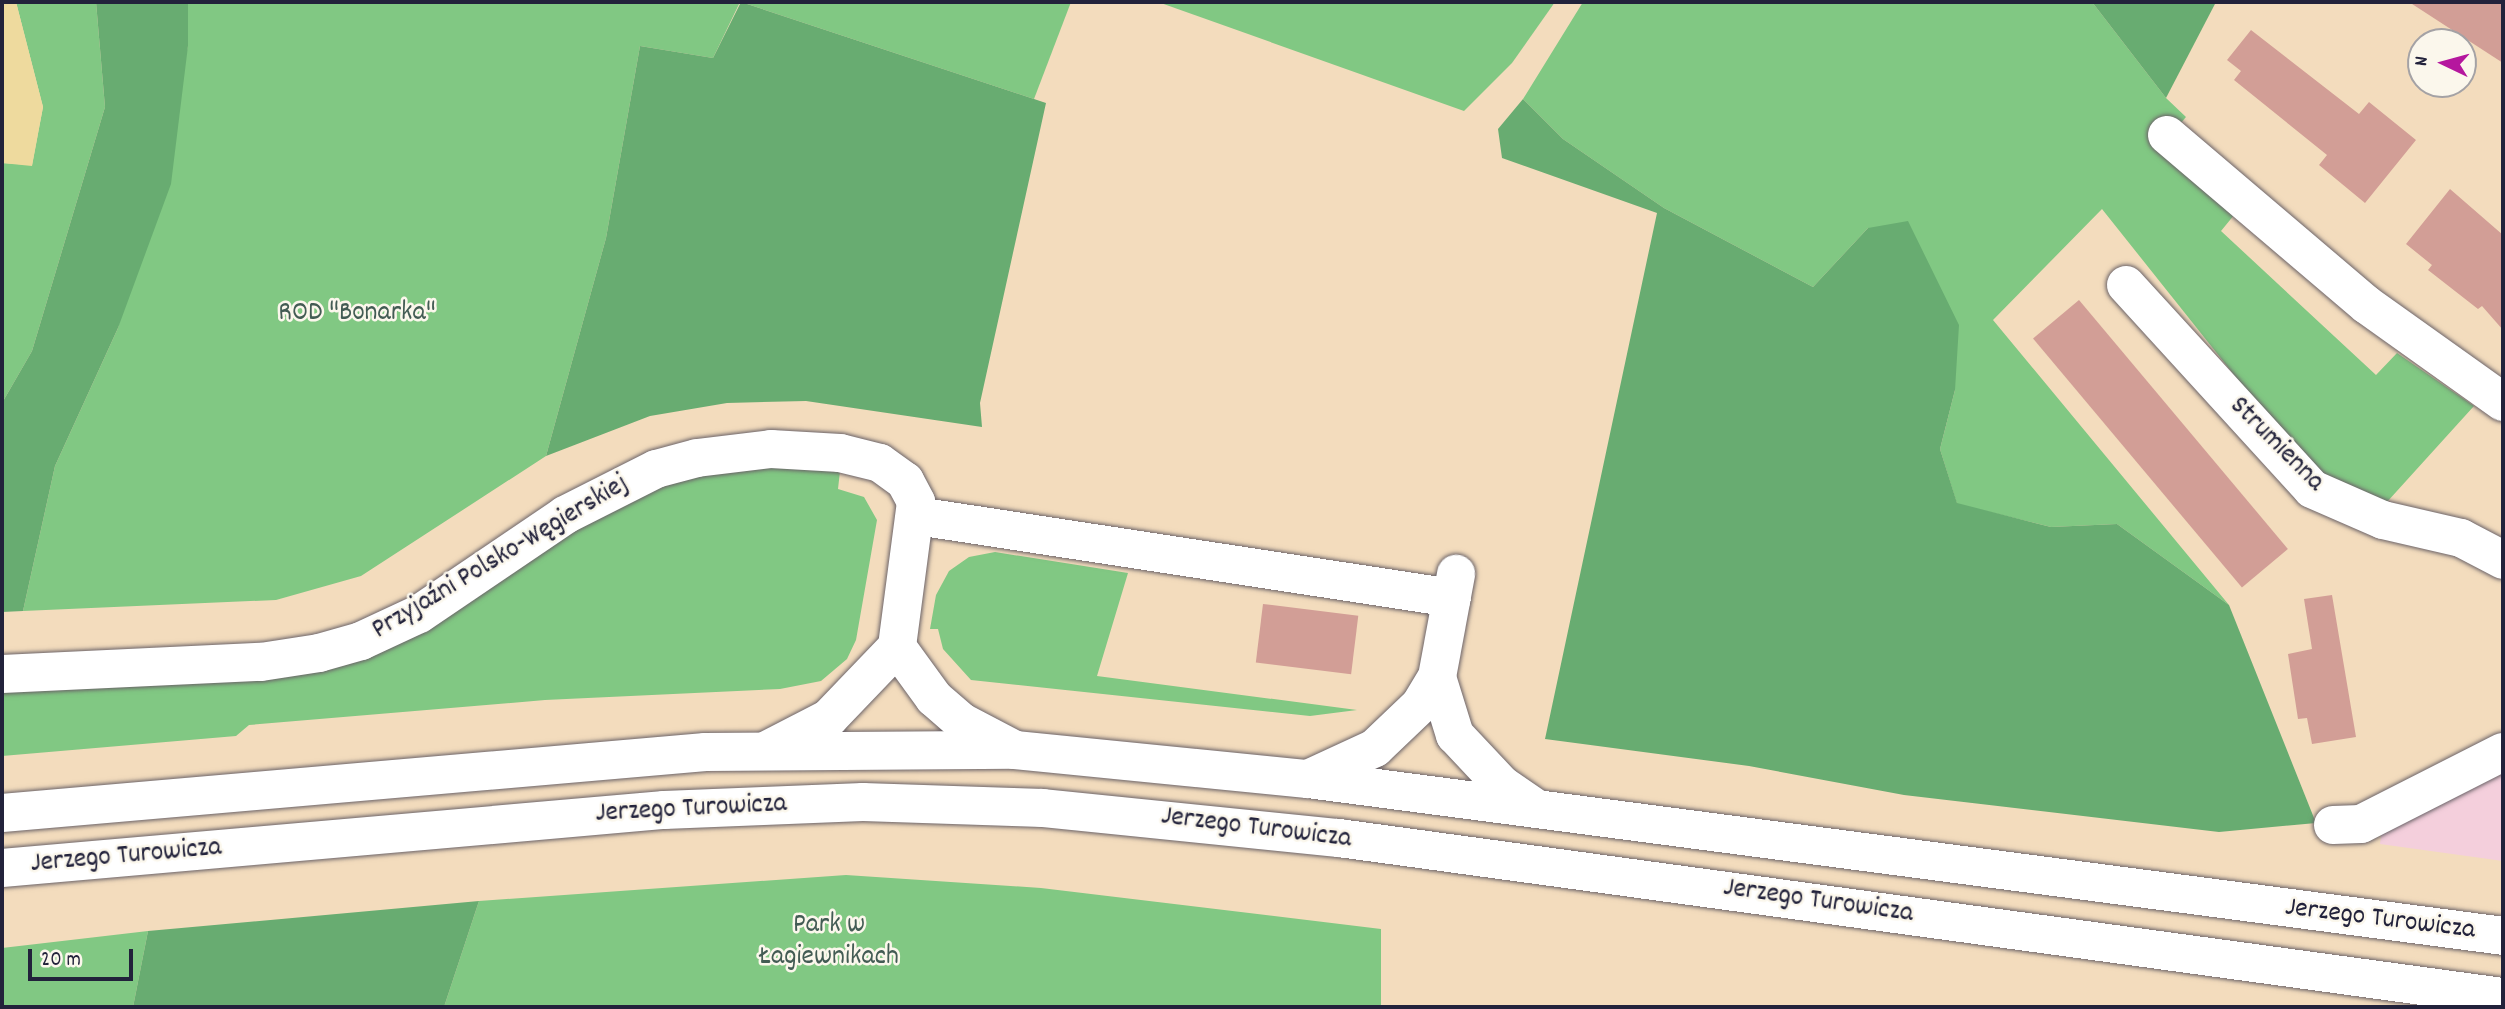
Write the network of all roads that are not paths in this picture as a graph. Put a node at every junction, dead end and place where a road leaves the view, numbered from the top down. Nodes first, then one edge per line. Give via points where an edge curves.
1 (2167, 135) dead end
2 (2126, 285) dead end
3 (2503, 402) edge
4 (918, 516) junction
5 (2503, 560) edge
6 (897, 647) junction
7 (2, 674) edge
8 (1437, 677) junction
9 (769, 749) junction
10 (1015, 750) junction
11 (2503, 752) edge
12 (1308, 779) junction
13 (1537, 809) junction
14 (2, 813) edge
15 (2333, 825) dead end
16 (2, 868) edge
17 (2503, 936) edge
18 (2503, 997) edge

1 - 3 main road via 2367,305
2 - 5 main road, Strumienna via 2312,489 2373,517 2461,538
4 - 6 main road, Przyjaźni Polsko-Węgierskiej
4 - 7 main road, Przyjaźni Polsko-Węgierskiej via 905,481 880,463 795,449 721,454 674,463 615,486 419,614 341,647 261,663
4 - 8 main road via 1454,586
6 - 9 main road via 829,718
6 - 10 main road via 934,698 960,721
8 - 12 main road via 1413,712 1375,748
8 - 13 main road via 1455,735 1502,785
9 - 10 main road, Jerzego Turowicza
9 - 14 main road, Jerzego Turowicza via 460,771
10 - 12 main road, Jerzego Turowicza
11 - 15 main road via 2361,824
12 - 13 main road, Jerzego Turowicza
13 - 17 main road, Jerzego Turowicza
16 - 18 main road, Jerzego Turowicza via 664,810 863,802 1031,807 1353,840

